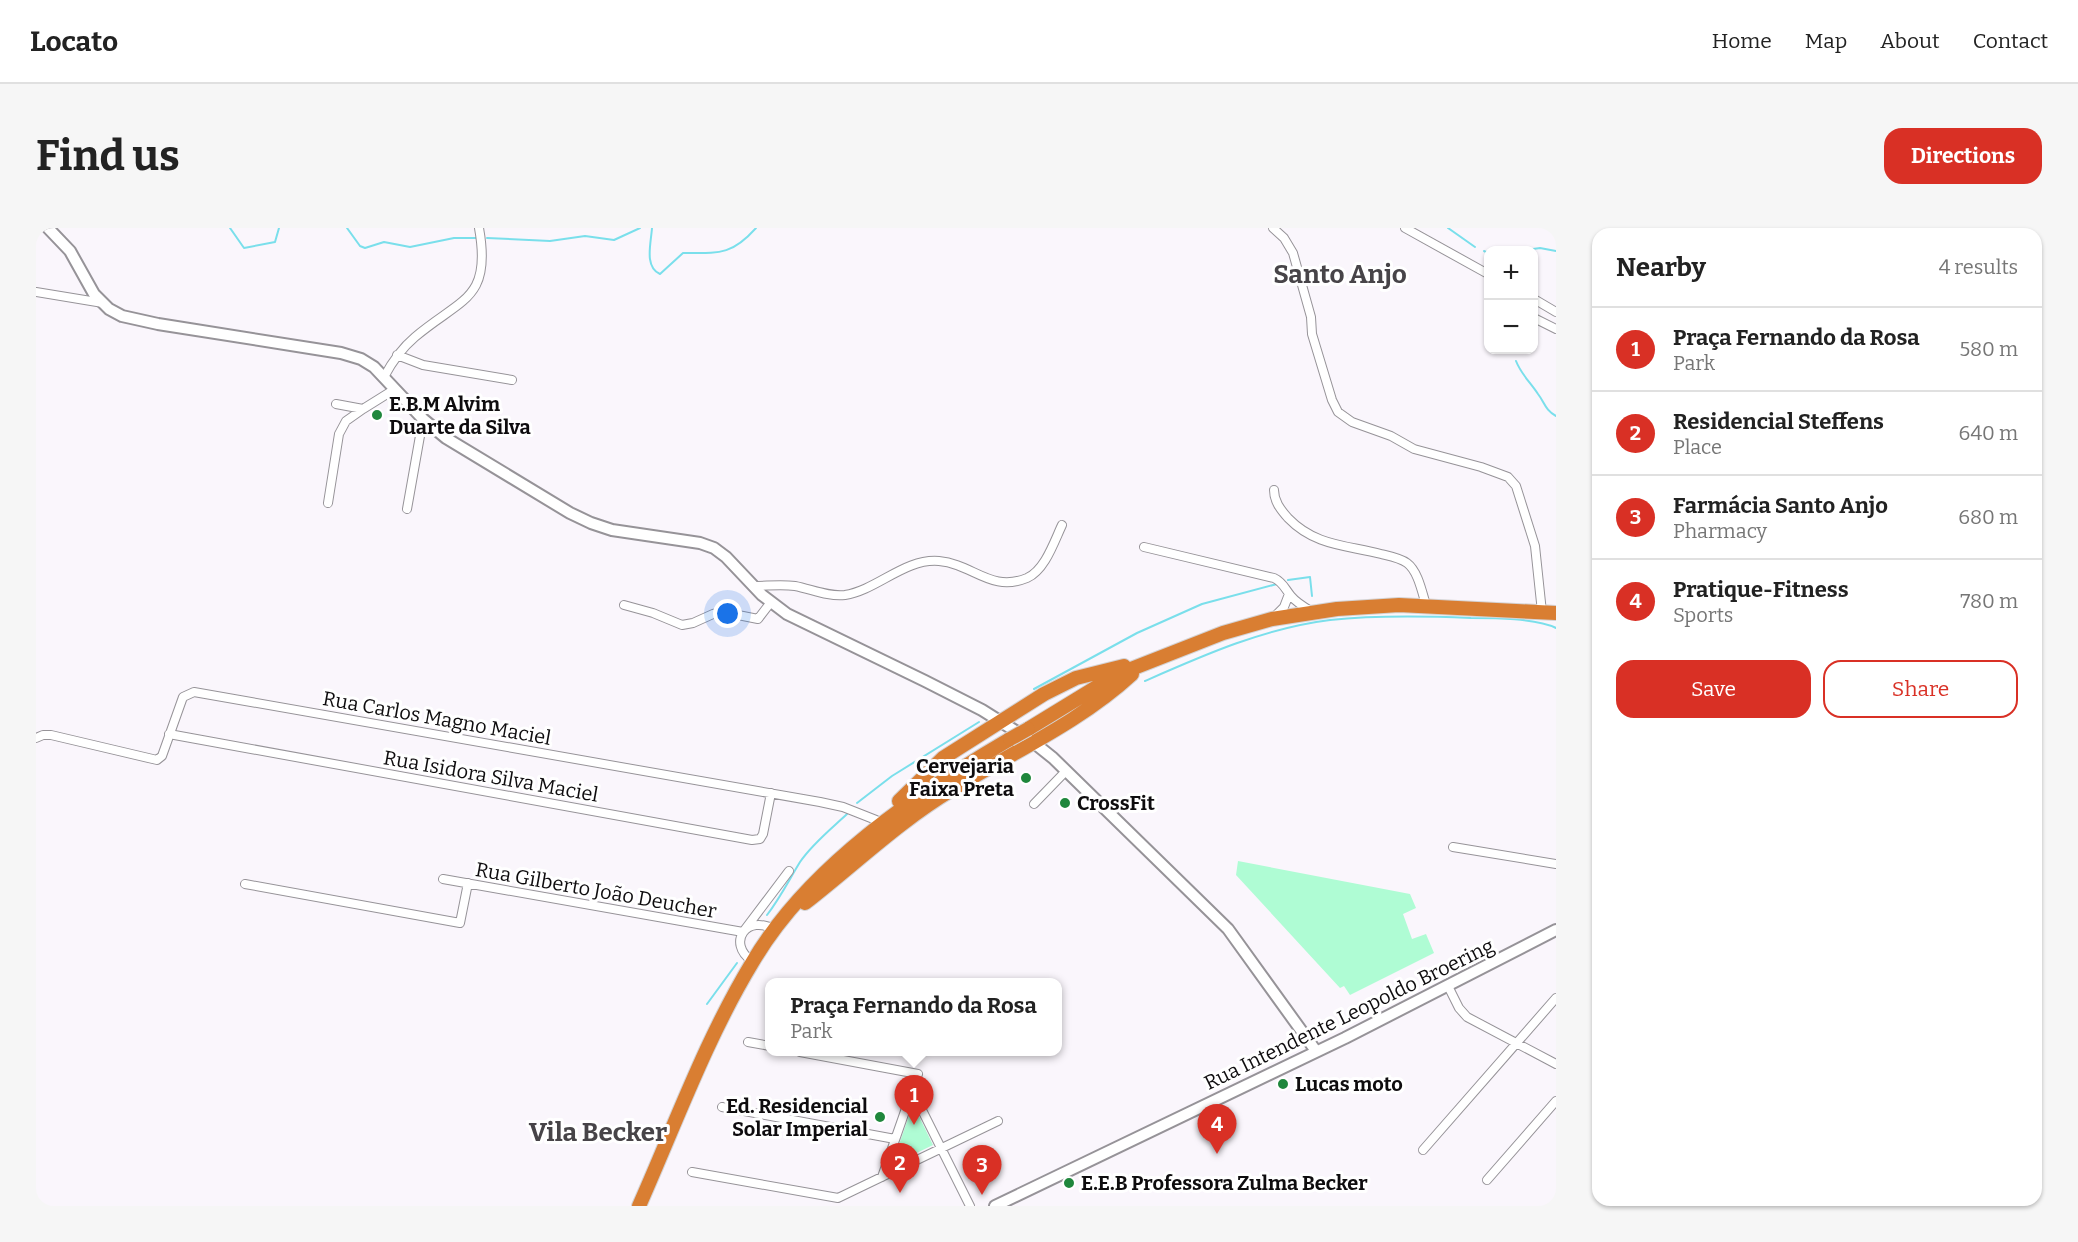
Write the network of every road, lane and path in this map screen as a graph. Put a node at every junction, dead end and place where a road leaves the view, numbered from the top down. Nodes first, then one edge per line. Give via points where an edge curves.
1 (48, 228) edge
2 (479, 228) edge
3 (1273, 228) edge
4 (1406, 228) edge
5 (1484, 272) edge
6 (36, 292) edge
7 (103, 303) junction
8 (1538, 303) edge
9 (1556, 312) edge
10 (1538, 320) edge
11 (1556, 329) edge
12 (398, 356) junction
13 (384, 377) junction
14 (513, 380) dead end
15 (395, 389) junction
16 (336, 404) dead end
17 (363, 409) junction
18 (423, 419) junction
19 (1274, 490) dead end
20 (328, 502) dead end
21 (407, 509) dead end
22 (1062, 525) dead end
23 (1144, 547) dead end
24 (753, 586) junction
25 (1289, 594) junction
26 (771, 602) junction
27 (624, 605) dead end
28 (1426, 605) junction
29 (1312, 612) junction
30 (1549, 613) edge
31 (1272, 619) junction
32 (1183, 649) junction
33 (1143, 664) junction
34 (1001, 722) junction
35 (169, 734) junction
36 (36, 738) edge
37 (1033, 742) junction
38 (1065, 771) junction
39 (771, 793) junction
40 (1034, 804) dead end
41 (876, 820) junction
42 (1453, 847) dead end
43 (834, 862) junction
44 (1556, 864) edge
45 (789, 871) dead end
46 (443, 879) dead end
47 (245, 884) dead end
48 (468, 884) junction
49 (777, 927) junction
50 (1556, 930) edge
51 (743, 932) junction
52 (752, 961) junction
53 (1448, 986) junction
54 (1556, 998) edge
55 (748, 1042) dead end
56 (1516, 1043) junction
57 (765, 1045) edge
58 (1316, 1052) junction
59 (821, 1056) edge
60 (1556, 1065) edge
61 (912, 1090) junction
62 (1556, 1101) edge
63 (722, 1107) dead end
64 (998, 1121) dead end
65 (895, 1139) junction
66 (941, 1148) junction
67 (1423, 1150) dead end
68 (692, 1172) dead end
69 (882, 1177) junction
70 (1487, 1180) dead end
71 (639, 1206) edge
72 (969, 1206) edge
73 (995, 1206) edge

1 - 7 street via 70,250 89,287
2 - 12 street via 483,259 472,291
3 - 30 street via 1293,253 1335,408 1352,422 1414,448 1511,479 1535,546
4 - 5 street
6 - 7 street
7 - 13 street via 129,318 349,355 370,364
8 - 9 street
10 - 11 street
12 - 13 street
12 - 14 street via 423,365
13 - 15 street
15 - 17 street
15 - 18 street
16 - 17 street
17 - 20 street via 346,422 339,434
18 - 21 street
18 - 24 street via 446,438 570,513 612,530 710,546
19 - 28 street via 1283,513 1313,538 1407,563
22 - 24 street via 1038,570 1006,584 939,561 914,566 845,595 790,586
23 - 25 street via 1274,578
24 - 26 street
25 - 29 street
25 - 31 street via 1284,607
26 - 27 street via 758,619 723,612 682,625
26 - 34 street via 796,620
28 - 29 highway
28 - 30 highway
29 - 31 highway
31 - 32 highway
32 - 33 highway
32 - 34 highway via 1152,654 1120,668 1076,678
33 - 37 highway via 1094,706
33 - 43 highway, bridge via 1095,688 923,794
34 - 37 street
34 - 41 highway via 943,758
35 - 36 street, Rua Carlos Magno Maciel via 157,760 51,735
35 - 39 street, Rua Carlos Magno Maciel via 183,697 194,692
35 - 39 street, Rua Isidora Silva Maciel via 752,840 760,839 763,832
37 - 38 street
37 - 49 highway via 903,823
38 - 40 street
38 - 58 street via 1228,929
39 - 41 street, Rua Carlos Magno Maciel via 843,807
41 - 43 highway
42 - 44 street
43 - 49 highway
45 - 51 street
46 - 48 street, Rua Gilberto João Deucher
47 - 48 street via 460,923
48 - 51 street, Rua Gilberto João Deucher
49 - 51 street, Rua Gilberto João Deucher via 754,924
49 - 52 highway
50 - 53 street, Rua Intendente Leopoldo Broering
51 - 52 street via 740,944
52 - 71 highway via 717,1028
53 - 56 street via 1467,1017
53 - 58 street, Rua Intendente Leopoldo Broering
54 - 56 street
55 - 57 street
56 - 60 street
56 - 67 street
58 - 73 street, Rua Intendente Leopoldo Broering
59 - 61 street via 918,1074
61 - 65 street
61 - 66 street
62 - 70 street
63 - 65 street
64 - 66 street
65 - 69 street
66 - 69 street
66 - 72 street
68 - 69 street via 838,1198

